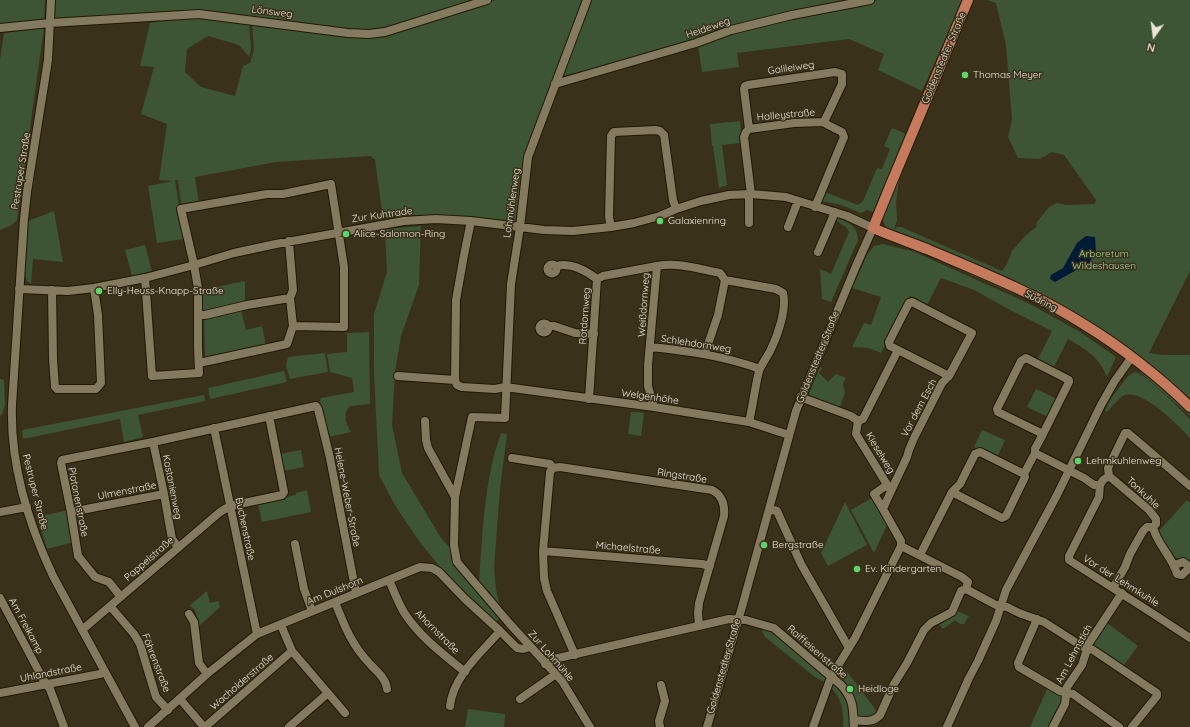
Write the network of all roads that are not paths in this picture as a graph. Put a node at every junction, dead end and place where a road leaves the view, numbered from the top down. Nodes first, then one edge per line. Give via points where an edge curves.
1 (51, 0) edge
2 (487, 0) edge
3 (587, 0) edge
4 (870, 0) edge
5 (968, 0) edge
6 (50, 23) junction
7 (0, 28) edge
8 (555, 84) junction
9 (824, 122) junction
10 (749, 129) junction
11 (750, 194) junction
12 (798, 201) junction
13 (815, 207) junction
14 (676, 209) junction
15 (835, 212) junction
16 (471, 221) junction
17 (749, 223) dead end
18 (520, 227) junction
19 (611, 227) junction
20 (788, 227) dead end
21 (873, 228) junction
22 (339, 232) junction
23 (288, 242) junction
24 (818, 252) dead end
25 (194, 265) junction
26 (556, 266) dead end
27 (657, 266) junction
28 (145, 278) junction
29 (597, 279) junction
30 (725, 280) junction
31 (94, 288) junction
32 (19, 289) junction
33 (52, 290) junction
34 (290, 298) junction
35 (198, 315) junction
36 (293, 326) junction
37 (549, 326) dead end
38 (594, 334) junction
39 (651, 347) junction
40 (898, 350) junction
41 (705, 354) junction
42 (1131, 358) junction
43 (199, 363) junction
44 (760, 369) junction
45 (398, 376) dead end
46 (949, 376) junction
47 (455, 380) junction
48 (505, 387) junction
49 (800, 397) junction
50 (589, 399) junction
51 (654, 407) junction
52 (1190, 408) edge
53 (269, 416) junction
54 (505, 418) joint
55 (425, 421) dead end
56 (858, 421) junction
57 (749, 422) junction
58 (214, 428) junction
59 (1043, 434) junction
60 (789, 435) junction
61 (152, 442) junction
62 (1035, 453) junction
63 (512, 458) dead end
64 (553, 468) junction
65 (1069, 471) junction
66 (1024, 474) junction
67 (1109, 476) junction
68 (1100, 486) junction
69 (1190, 486) edge
70 (889, 488) junction
71 (952, 492) junction
72 (164, 494) junction
73 (455, 497) junction
74 (230, 506) junction
75 (27, 507) junction
76 (769, 509) junction
77 (883, 509) junction
78 (0, 512) edge
79 (71, 512) junction
80 (1153, 528) junction
81 (295, 544) dead end
82 (901, 546) junction
83 (178, 547) junction
84 (543, 551) junction
85 (920, 555) junction
86 (1175, 565) dead end
87 (710, 566) junction
88 (389, 580) junction
89 (966, 588) junction
90 (1113, 588) junction
91 (356, 593) junction
92 (1122, 594) junction
93 (121, 597) junction
94 (0, 598) edge
95 (336, 602) junction
96 (110, 606) junction
97 (1001, 606) junction
98 (312, 611) junction
99 (189, 614) dead end
100 (738, 619) junction
101 (1037, 619) junction
102 (281, 624) junction
103 (700, 626) junction
104 (82, 630) junction
105 (500, 631) junction
106 (257, 634) junction
107 (1190, 638) edge
108 (530, 647) junction
109 (849, 648) junction
110 (1088, 648) junction
111 (292, 651) junction
112 (574, 655) junction
113 (545, 664) junction
114 (106, 672) junction
115 (465, 672) junction
116 (207, 674) junction
117 (556, 674) junction
118 (831, 677) junction
119 (47, 684) junction
120 (661, 686) dead end
121 (387, 689) dead end
122 (1066, 692) junction
123 (0, 693) edge
124 (328, 693) junction
125 (180, 699) junction
126 (520, 699) dead end
127 (450, 706) dead end
128 (168, 710) junction
129 (346, 713) dead end
130 (854, 724) edge
131 (951, 726) edge
132 (64, 727) edge
133 (135, 727) edge
134 (148, 727) edge
135 (204, 727) edge
136 (288, 727) edge
137 (589, 727) edge
138 (660, 727) edge
139 (707, 727) edge
140 (813, 727) edge
141 (1053, 727) edge
142 (1119, 727) edge
143 (1132, 727) edge

1 - 6 street, Pestruper Straße
2 - 6 street, Lönsweg via 373,34 199,14
3 - 8 street, Lohmühlenweg
4 - 8 street, Heideweg via 731,30 694,44
5 - 21 main road, Goldenstedter Straße
6 - 7 street, Lönsweg
6 - 32 street, Pestruper Straße via 48,60 27,192
8 - 18 street, Lohmühlenweg via 528,158
9 - 10 street, Halleystraße
9 - 10 street, Galileiweg via 842,84 842,74 835,72 745,86
9 - 13 street via 842,132 844,137
10 - 11 street via 744,137
11 - 12 street, Zur Kuhtrade via 782,196
11 - 14 street, Zur Kuhtrade via 729,195
11 - 17 street
12 - 13 street, Zur Kuhtrade
12 - 20 street
13 - 15 street, Zur Kuhtrade
14 - 19 street, Zur Kuhtrade via 660,216
14 - 19 street via 664,135 655,130 614,132 611,136
15 - 21 street, Zur Kuhtrade
15 - 24 street
16 - 18 street, Zur Kuhtrade
16 - 22 street, Zur Kuhtrade via 404,220
16 - 47 street via 456,300
18 - 19 street, Zur Kuhtrade via 573,231
18 - 48 street, Lohmühlenweg via 511,284
21 - 42 main road, Südring via 1022,291 1085,325
21 - 49 street, Goldenstedter Straße
22 - 23 street, Zur Kuhtrade
22 - 25 street via 330,184 283,194 267,194 181,208
22 - 36 street via 344,267 344,327
23 - 25 street, Zur Kuhtrade via 234,253
23 - 34 street via 293,290
25 - 28 street, Zur Kuhtrade
25 - 35 street via 198,288
26 - 29 street, Rotdornweg via 582,268
27 - 29 street, Weißdornweg
27 - 30 street via 667,264 720,273
27 - 39 street, Weißdornweg
28 - 31 street, Zur Kuhtrade
28 - 43 street via 152,376 200,373
29 - 38 street, Rotdornweg
30 - 41 street via 718,315
30 - 44 street via 776,289 783,293 785,299 781,322 771,350
31 - 33 street, Zur Kuhtrade
31 - 33 street via 98,315 101,383 96,389 55,387
32 - 33 street, Zur Kuhtrade
32 - 75 street, Pestruper Straße via 12,418 17,468
34 - 35 street
34 - 36 street
35 - 43 street
36 - 43 street via 286,344
37 - 38 street
38 - 50 street, Rotdornweg
39 - 41 street, Schlehdornweg
39 - 51 street, Weißdornweg via 648,386
40 - 46 street, Vor dem Esch
40 - 46 street via 890,346 889,342 909,303 912,302 972,333
40 - 56 street via 863,420
41 - 44 street, Schlehdornweg
42 - 52 main road, Südring
42 - 65 street via 1101,405
44 - 57 street
45 - 47 street
46 - 70 street, Vor dem Esch via 942,383 908,450 907,457
47 - 48 street, Welgenhöhe via 457,385 462,387
48 - 50 street, Welgenhöhe
48 - 54 street, Lohmühlenweg
49 - 56 street via 852,416
49 - 60 street, Goldenstedter Straße
50 - 51 street, Welgenhöhe
51 - 57 street, Welgenhöhe
53 - 58 street
53 - 74 street via 284,492 282,495
53 - 91 street, Helene-Weber-Straße via 316,406 318,409
54 - 73 street, Zur Lohmühle via 472,417
55 - 73 street via 428,448
56 - 70 street, Kieselweg via 856,434
57 - 60 street, Welgenhöhe
58 - 61 street
58 - 74 street, Buchenstraße
59 - 59 street via 998,412 997,409 1021,361 1026,358 1069,380
59 - 62 street
60 - 76 street, Goldenstedter Straße
61 - 72 street, Kastanienweg
61 - 79 street, Platanenstraße via 62,460 60,463
62 - 65 street
62 - 66 street
63 - 64 street, Ringstraße via 550,464
64 - 84 street via 550,472
64 - 87 street, Ringstraße via 567,468 718,493 724,502 725,510
65 - 68 street
65 - 97 street via 1006,590
66 - 71 street via 980,452 975,454 960,484
66 - 71 street via 1025,478 1006,516 1002,518
67 - 68 street, Vor der Lehmkuhle
67 - 69 street, Vor der Lehmkuhle via 1108,468 1125,433 1128,433
67 - 80 street, Tonkuhle via 1149,510 1156,519
68 - 90 street, Vor der Lehmkuhle via 1099,498 1069,560
70 - 77 street
70 - 77 street, Kieselweg via 874,494
71 - 85 street
72 - 79 street, Ulmenstraße
72 - 83 street, Kastanienweg via 172,539
73 - 108 street, Zur Lohmühle via 454,545 457,562
74 - 83 street, Pappelstraße
74 - 106 street, Buchenstraße
75 - 78 street
75 - 104 street, Pestruper Straße via 43,555
76 - 100 street, Goldenstedter Straße
76 - 109 street via 777,512 801,564
77 - 82 street, Kieselweg via 901,541
79 - 93 street, Platanenstraße via 78,556 95,577 109,582
80 - 86 street, Tonkuhle via 1154,535
80 - 90 street via 1147,527 1143,531
81 - 98 street via 304,589
82 - 85 street
82 - 109 street
83 - 93 street, Pappelstraße
84 - 87 street, Michaelstraße
84 - 112 street via 547,591
85 - 89 street via 962,577 968,582
87 - 103 street, Ringstraße via 699,603
88 - 91 street, Am Dulshorn
88 - 105 street, Am Dulshorn via 420,567 432,568
88 - 115 street, Ahornstraße via 402,608 418,630
89 - 97 street
89 - 130 street via 961,591 952,612 931,623 924,630 880,715 876,719
90 - 92 street, Vor der Lehmkuhle
91 - 95 street, Am Dulshorn
92 - 107 street, Vor der Lehmkuhle
92 - 110 street, Am Lehmstich
93 - 96 street, Pappelstraße
94 - 119 street, Am Freikamp
95 - 98 street, Am Dulshorn
95 - 121 street via 353,644 386,682
96 - 104 street, Pappelstraße
96 - 128 street, Föhrenstraße via 140,644 156,697
97 - 101 street
97 - 131 street via 988,640 968,678
98 - 102 street, Am Dulshorn
99 - 116 street via 194,622 199,663
100 - 103 street
100 - 118 street, Raiffeisenstraße via 774,628
100 - 139 street, Goldenstedter Straße
101 - 110 street
101 - 122 street via 1018,663 1019,667 1060,692
102 - 106 street, Am Dulshorn
102 - 111 street
103 - 112 street
104 - 114 street, Pestruper Straße
105 - 108 street, Am Dulshorn via 517,648
105 - 115 street
106 - 116 street, Am Dulshorn
108 - 113 street, Zur Lohmühle
109 - 118 street
110 - 122 street, Am Lehmstich via 1082,665 1066,687
110 - 143 street via 1157,693
111 - 124 street
111 - 135 street, Wacholderstraße
112 - 113 street via 554,659
113 - 117 street, Zur Lohmühle
114 - 119 street, Uhlandstraße
114 - 133 street, Pestruper Straße
115 - 127 street via 453,693
116 - 125 street, Am Dulshorn
117 - 126 street
117 - 137 street, Zur Lohmühle
118 - 130 street, Raiffeisenstraße via 851,698
118 - 140 street
119 - 123 street, Uhlandstraße
119 - 132 street, Am Freikamp
120 - 138 street via 665,702 658,721
122 - 141 street, Am Lehmstich via 1065,704
122 - 142 street via 1073,694
124 - 129 street
124 - 136 street
125 - 128 street, Am Dulshorn
125 - 135 street
128 - 134 street, Am Dulshorn

